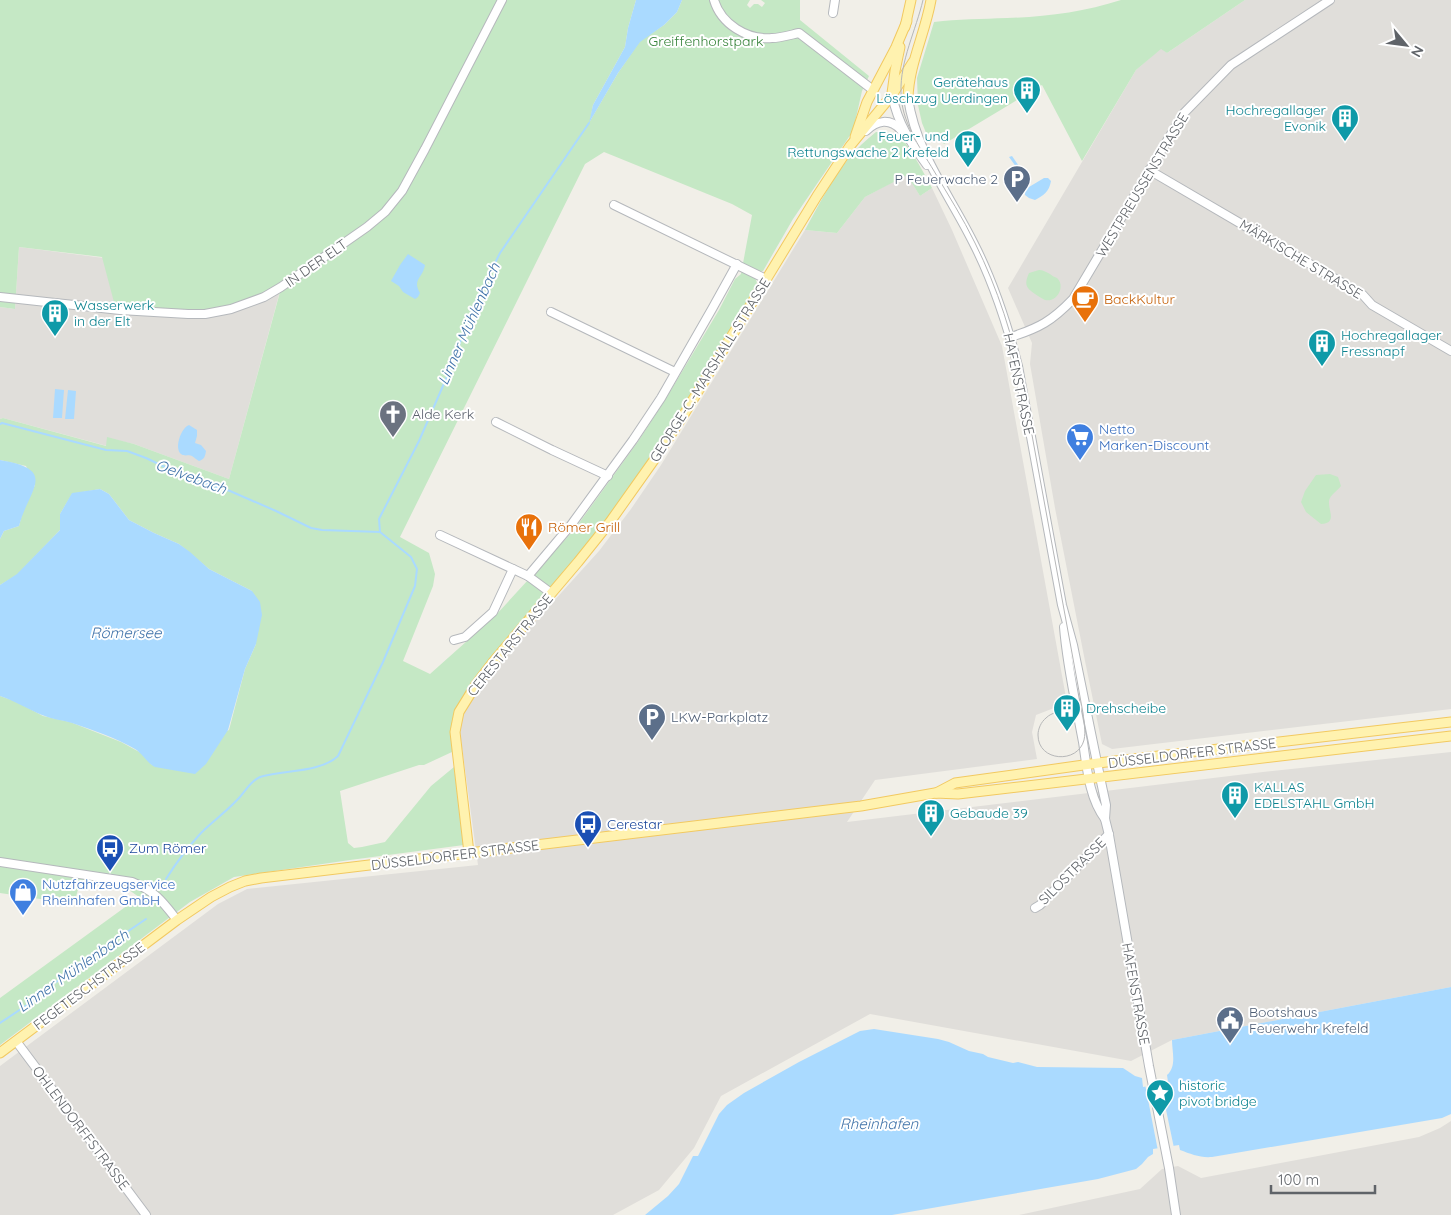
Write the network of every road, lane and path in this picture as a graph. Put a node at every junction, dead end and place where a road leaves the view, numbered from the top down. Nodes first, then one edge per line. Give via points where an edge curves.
1 (502, 0) edge
2 (714, 0) edge
3 (835, 0) edge
4 (911, 0) edge
5 (931, 0) edge
6 (1330, 0) edge
7 (833, 13) dead end
8 (907, 21) junction
9 (913, 62) junction
10 (873, 90) junction
11 (892, 95) junction
12 (908, 98) joint
13 (866, 108) junction
14 (875, 121) junction
15 (908, 138) junction
16 (850, 146) junction
17 (1149, 170) junction
18 (936, 176) junction
19 (614, 205) dead end
20 (737, 264) junction
21 (766, 279) junction
22 (0, 297) edge
23 (551, 312) dead end
24 (1010, 338) junction
25 (1451, 351) edge
26 (675, 372) junction
27 (496, 422) dead end
28 (608, 476) junction
29 (440, 535) dead end
30 (513, 569) junction
31 (528, 576) junction
32 (558, 585) joint
33 (551, 593) junction
34 (1062, 605) junction
35 (454, 640) dead end
36 (1451, 722) edge
37 (1451, 736) edge
38 (1098, 764) junction
39 (1087, 765) junction
40 (1100, 777) junction
41 (1089, 778) junction
42 (935, 793) junction
43 (1105, 819) junction
44 (1109, 834) junction
45 (470, 853) junction
46 (0, 862) edge
47 (1035, 908) dead end
48 (177, 920) junction
49 (16, 1041) junction
50 (0, 1052) edge
51 (146, 1215) edge
52 (1176, 1215) edge

1 - 22 street, IN DER ELT via 402,191 367,227 281,287 245,305 205,314 146,312
2 - 10 street via 722,17 733,28 748,35 771,38 799,33
3 - 7 street
4 - 8 main road, HAFENSTRASSE
5 - 9 main road, HAFENSTRASSE
6 - 17 street, WESTPREUSSENSTRASSE via 1231,65 1183,114
8 - 10 main road
8 - 11 main road, HAFENSTRASSE via 894,71
9 - 11 main road, GEORGE-C.-MARSHALL-STRASSE
9 - 12 main road, HAFENSTRASSE
10 - 13 main road
11 - 14 main road, GEORGE-C.-MARSHALL-STRASSE
11 - 15 street, HAFENSTRASSE via 899,122
12 - 18 street, HAFENSTRASSE via 918,138
13 - 14 street via 867,115
13 - 16 main road
14 - 15 street via 896,125
14 - 16 main road, GEORGE-C.-MARSHALL-STRASSE
15 - 18 street, HAFENSTRASSE
16 - 21 main road, GEORGE-C.-MARSHALL-STRASSE
17 - 24 street, WESTPREUSSENSTRASSE via 1073,299 1046,323
17 - 25 street, MÄRKISCHE STRASSE
18 - 24 street, HAFENSTRASSE via 975,244 999,300
19 - 20 street
20 - 21 street
20 - 26 street
21 - 32 main road, GEORGE-C.-MARSHALL-STRASSE via 654,460 610,522
23 - 26 street
24 - 34 street, HAFENSTRASSE via 1022,386
26 - 28 street
27 - 28 street
28 - 31 street
29 - 30 street
30 - 31 street
30 - 35 street via 493,612 465,637
31 - 33 street
32 - 33 main road, CERESTARSTRASSE
33 - 45 main road, CERESTARSTRASSE via 493,662 465,702 457,720 455,732
34 - 38 street, HAFENSTRASSE
34 - 39 street, HAFENSTRASSE via 1069,668
36 - 38 main road, DÜSSELDORFER STRASSE
37 - 40 main road, DÜSSELDORFER STRASSE
38 - 39 main road, DÜSSELDORFER STRASSE
38 - 40 street, HAFENSTRASSE
39 - 41 street, HAFENSTRASSE
39 - 42 main road, DÜSSELDORFER STRASSE via 956,783
40 - 41 main road, DÜSSELDORFER STRASSE
40 - 43 street, HAFENSTRASSE via 1106,805
41 - 42 main road, DÜSSELDORFER STRASSE via 958,794
41 - 43 street, HAFENSTRASSE via 1098,808
42 - 45 main road, DÜSSELDORFER STRASSE via 861,806
43 - 44 street, HAFENSTRASSE
44 - 47 street, SILOSTRASSE
44 - 52 street, HAFENSTRASSE
45 - 48 main road, DÜSSELDORFER STRASSE via 245,881 211,896
46 - 48 street via 132,882 155,894
48 - 49 main road, FEGETESCHSTRASSE
49 - 50 main road, FEGETESCHSTRASSE
49 - 51 street, OHLENDORFFSTRASSE

